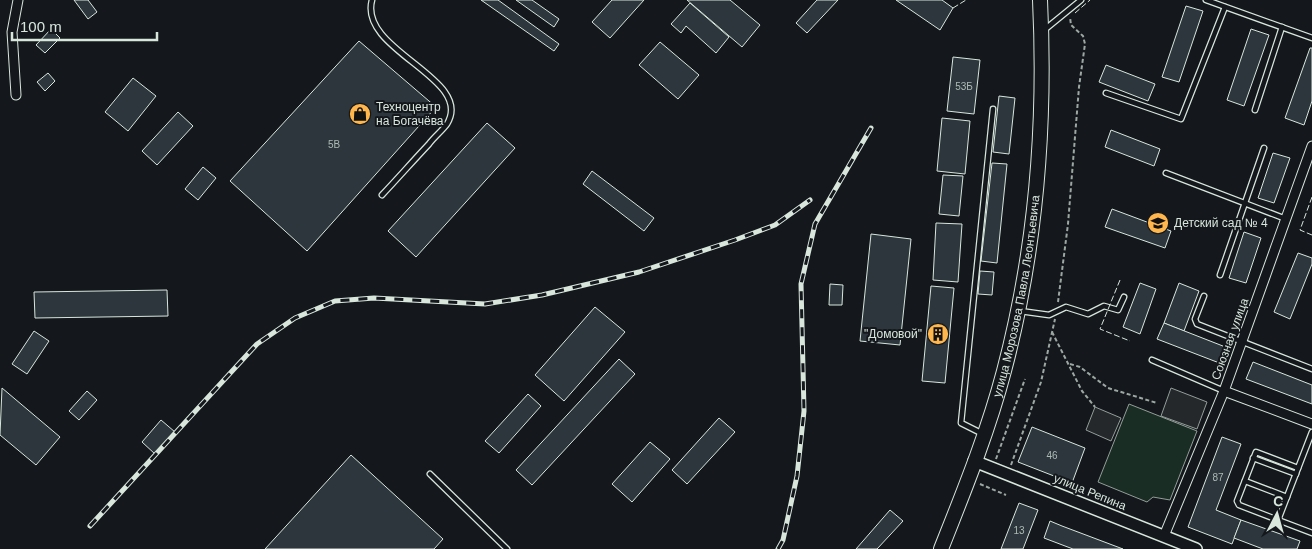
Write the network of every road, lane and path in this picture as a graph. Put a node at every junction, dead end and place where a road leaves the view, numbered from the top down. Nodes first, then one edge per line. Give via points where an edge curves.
1 (18, 0) edge
2 (372, 0) edge
3 (1032, 0) edge
4 (1040, 0) edge
5 (1082, 0) edge
6 (1206, 0) edge
7 (1225, 7) junction
8 (1069, 12) junction
9 (1282, 27) junction
10 (1042, 32) junction
11 (1312, 38) edge
12 (1106, 93) dead end
13 (16, 95) dead end
14 (993, 110) dead end
15 (1255, 110) dead end
16 (1312, 146) edge
17 (1264, 148) dead end
18 (1166, 173) dead end
19 (382, 195) dead end
20 (1244, 203) junction
21 (1286, 219) junction
22 (1220, 275) dead end
23 (1204, 296) dead end
24 (1124, 297) dead end
25 (1019, 310) junction
26 (1056, 312) junction
27 (1052, 332) junction
28 (1242, 342) junction
29 (1152, 360) dead end
30 (1070, 364) junction
31 (1312, 369) edge
32 (1024, 379) dead end
33 (1224, 391) junction
34 (1157, 402) dead end
35 (1095, 407) dead end
36 (1312, 424) edge
37 (1312, 432) edge
38 (984, 434) junction
39 (1253, 458) junction
40 (974, 461) junction
41 (993, 468) junction
42 (1298, 468) junction
43 (430, 474) dead end
44 (1008, 474) junction
45 (1296, 474) junction
46 (1245, 481) junction
47 (1287, 497) junction
48 (1278, 520) junction
49 (1312, 534) edge
50 (1164, 536) junction
51 (1192, 548) edge
52 (507, 549) edge
53 (941, 549) edge

1 - 13 street via 12,32
2 - 19 lane via 370,14 376,30 444,90 451,106 447,124
3 - 10 main road, улица Морозова Павла Леонтьевича
4 - 10 main road, улица Морозова Павла Леонтьевича
5 - 8 lane
6 - 7 lane
7 - 9 lane
7 - 12 lane via 1182,119
8 - 10 lane
8 - 26 path via 1071,26 1083,36 1085,44 1066,243
9 - 11 lane
9 - 15 lane
10 - 25 main road, улица Морозова Павла Леонтьевича via 1041,121 1034,217
14 - 38 lane via 961,422
16 - 21 street, Союзная улица
17 - 20 lane
18 - 20 lane
20 - 21 lane
20 - 22 lane
21 - 28 street, Союзная улица
23 - 28 lane via 1195,322
24 - 26 lane via 1118,310 1104,306 1088,314 1066,307
25 - 26 lane via 1043,316
25 - 38 main road, улица Морозова Павла Леонтьевича
26 - 27 path
27 - 30 path
27 - 44 path via 1041,382
28 - 31 lane
28 - 33 street, Союзная улица
29 - 33 lane
30 - 34 path via 1080,367 1108,388
30 - 35 path via 1082,391
32 - 41 path
33 - 36 street
33 - 50 street, Союзная улица
37 - 42 lane
38 - 40 main road, улица Морозова Павла Леонтьевича
39 - 42 lane via 1256,452
39 - 45 lane
39 - 46 lane
40 - 41 street, улица Репина
40 - 53 main road, улица Морозова Павла Леонтьевича
41 - 44 street, улица Репина
42 - 45 lane
43 - 52 lane
44 - 50 street, улица Репина
45 - 47 lane
46 - 47 lane
46 - 48 lane via 1237,503
47 - 48 lane
48 - 49 lane
50 - 51 street, улица Репина

